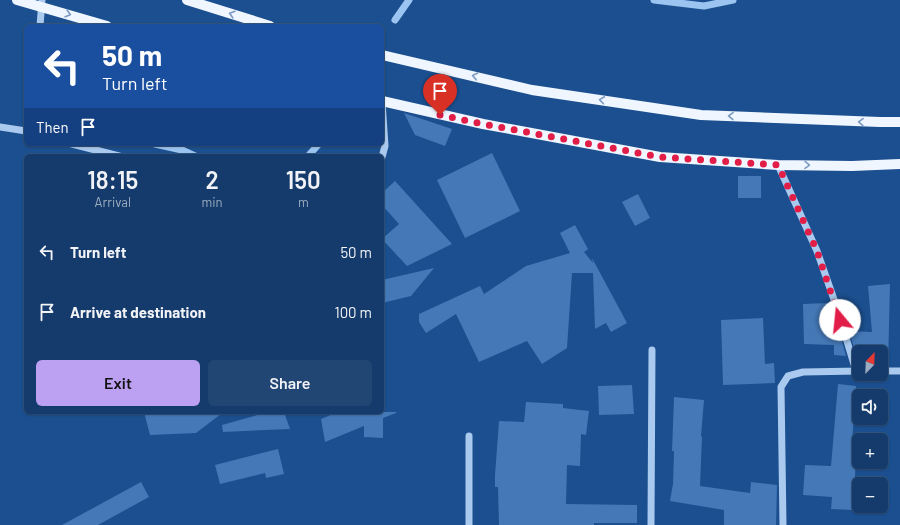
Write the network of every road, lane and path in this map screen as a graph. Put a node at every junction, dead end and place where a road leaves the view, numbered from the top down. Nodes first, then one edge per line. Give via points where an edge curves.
1 (17, 0) edge
2 (187, 0) edge
3 (42, 3) edge
4 (40, 24) edge
5 (101, 24) edge
6 (264, 24) edge
7 (384, 55) edge
8 (384, 101) edge
9 (900, 122) edge
10 (0, 127) edge
11 (384, 131) edge
12 (24, 132) edge
13 (80, 146) edge
14 (111, 154) edge
15 (383, 154) edge
16 (900, 164) edge
17 (778, 165) junction
18 (652, 350) dead end
19 (852, 355) edge
20 (852, 371) edge
21 (888, 371) edge
22 (900, 371) edge
23 (469, 436) dead end
24 (469, 525) edge
25 (651, 525) edge
26 (783, 525) edge

1 - 3 main road
6 -> 2 main road
3 - 4 street
3 -> 5 main road
9 -> 7 main road via 701,115 532,90
8 - 17 main road via 483,124 660,157
10 - 12 street
11 - 15 street
13 - 14 street
17 -> 16 main road
17 - 19 street via 817,251
18 - 25 street
20 - 26 street via 803,372 788,376 781,387
21 - 22 street
23 - 24 street

